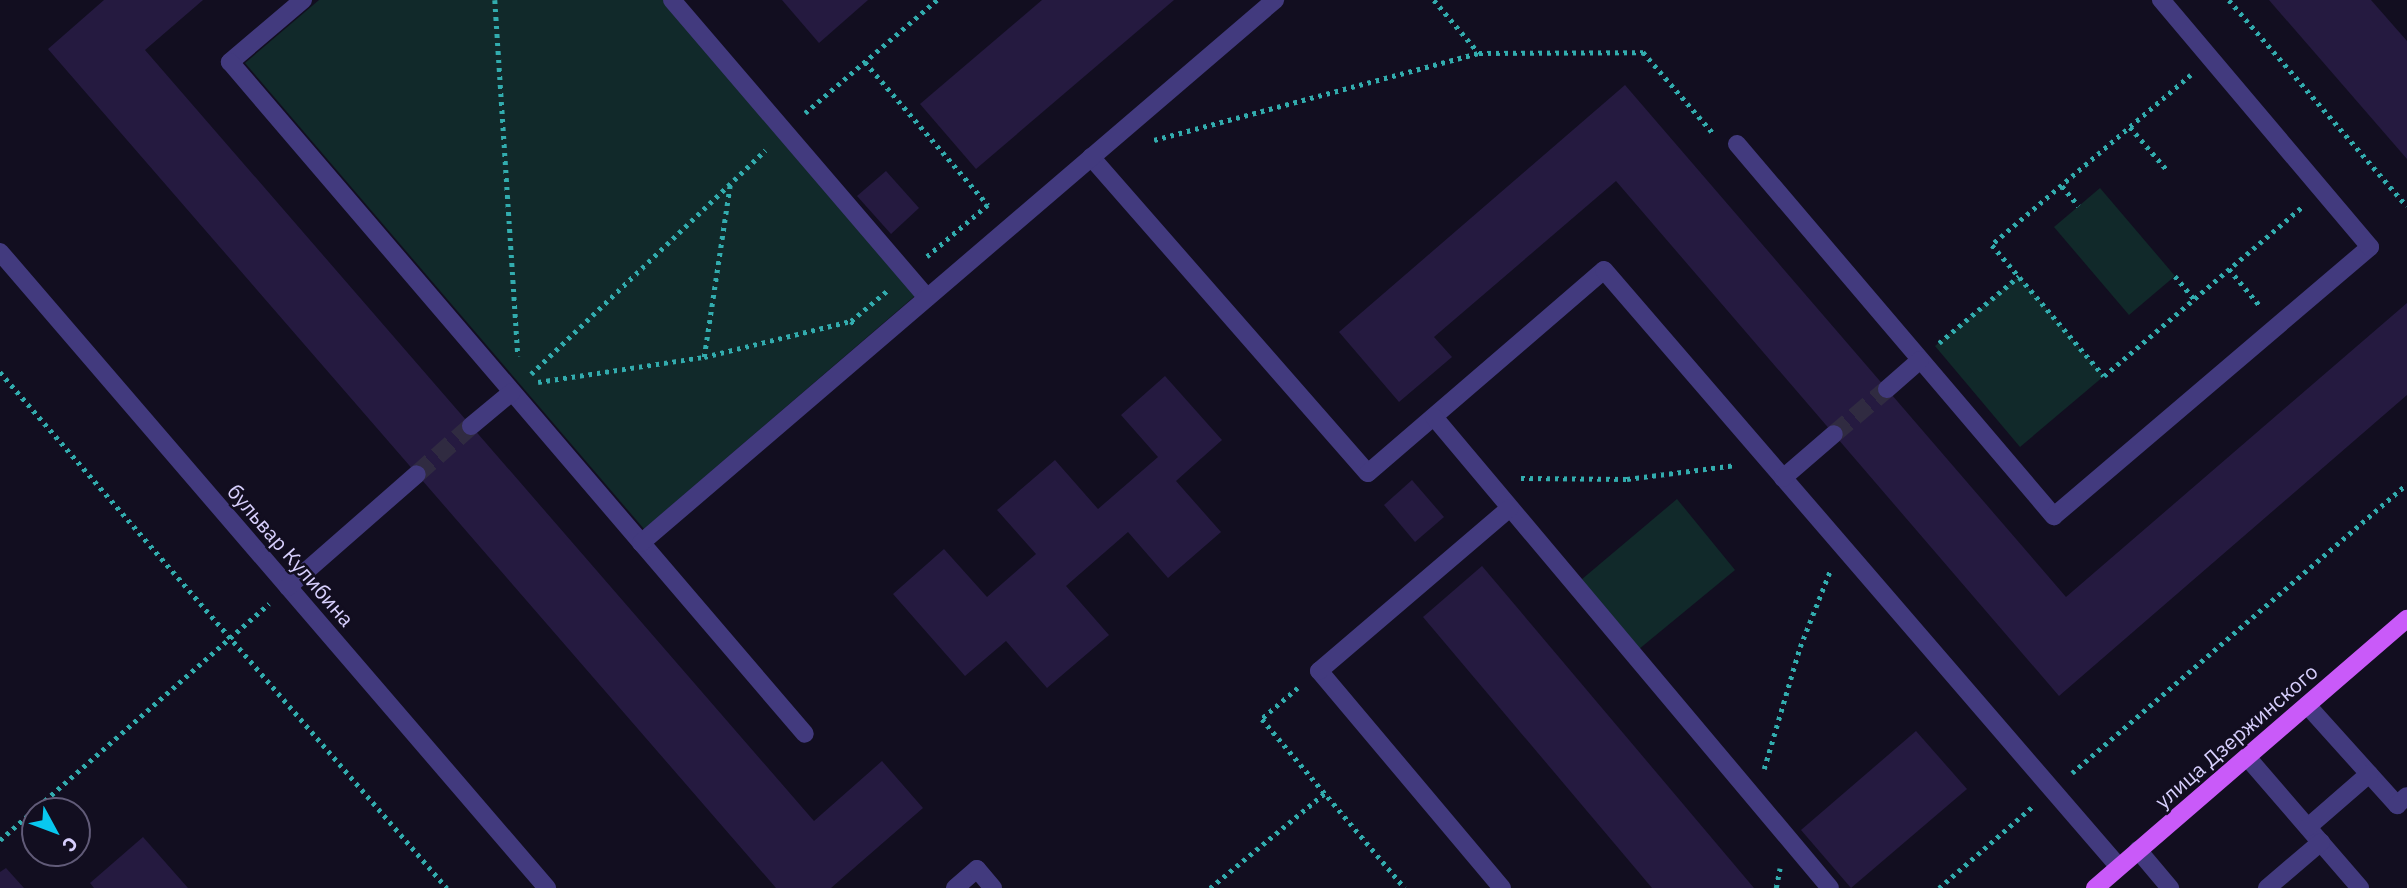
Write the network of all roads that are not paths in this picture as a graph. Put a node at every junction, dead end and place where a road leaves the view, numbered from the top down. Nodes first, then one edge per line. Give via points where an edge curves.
1 (303, 0) edge
2 (672, 0) edge
3 (1275, 0) edge
4 (2161, 0) edge
5 (1737, 144) dead end
6 (1091, 157) junction
7 (0, 251) edge
8 (927, 298) junction
9 (1920, 359) junction
10 (516, 388) junction
11 (1887, 389) tunnel mouth
12 (1434, 417) junction
13 (471, 426) tunnel mouth
14 (1834, 434) tunnel mouth
15 (417, 474) tunnel mouth
16 (1783, 478) junction
17 (1510, 508) junction
18 (641, 543) junction
19 (288, 587) junction
20 (2407, 619) edge
21 (2307, 705) junction
22 (805, 734) dead end
23 (2247, 757) junction
24 (2369, 774) junction
25 (2407, 796) edge
26 (2308, 827) junction
27 (2321, 842) junction
28 (2138, 850) junction
29 (2119, 867) junction
30 (547, 888) edge
31 (955, 888) edge
32 (993, 888) edge
33 (1502, 888) edge
34 (1830, 888) edge
35 (2095, 888) edge
36 (2170, 888) edge
37 (2267, 888) edge
38 (2360, 888) edge

1 - 10 street via 230,62
2 - 8 street
3 - 6 street
4 - 9 street via 2370,247 2054,516
5 - 9 street
6 - 8 street
6 - 12 street via 1368,473
7 - 19 street, бульвар Кулибина
8 - 18 street
9 - 11 street
10 - 13 street
10 - 18 street
12 - 16 street via 1604,270
12 - 17 street
14 - 16 street
15 - 19 street
16 - 29 street
17 - 33 street via 1319,671
17 - 34 street
18 - 22 street
19 - 30 street, бульвар Кулибина
20 - 21 main road, улица Дзержинского
21 - 23 main road, улица Дзержинского
21 - 24 street
23 - 26 street
23 - 28 main road, улица Дзержинского
24 - 25 street via 2397,805
24 - 26 street
26 - 27 street
27 - 37 street
27 - 38 street
28 - 29 main road, улица Дзержинского
28 - 36 street
29 - 35 main road, улица Дзержинского
31 - 32 street via 977,869

